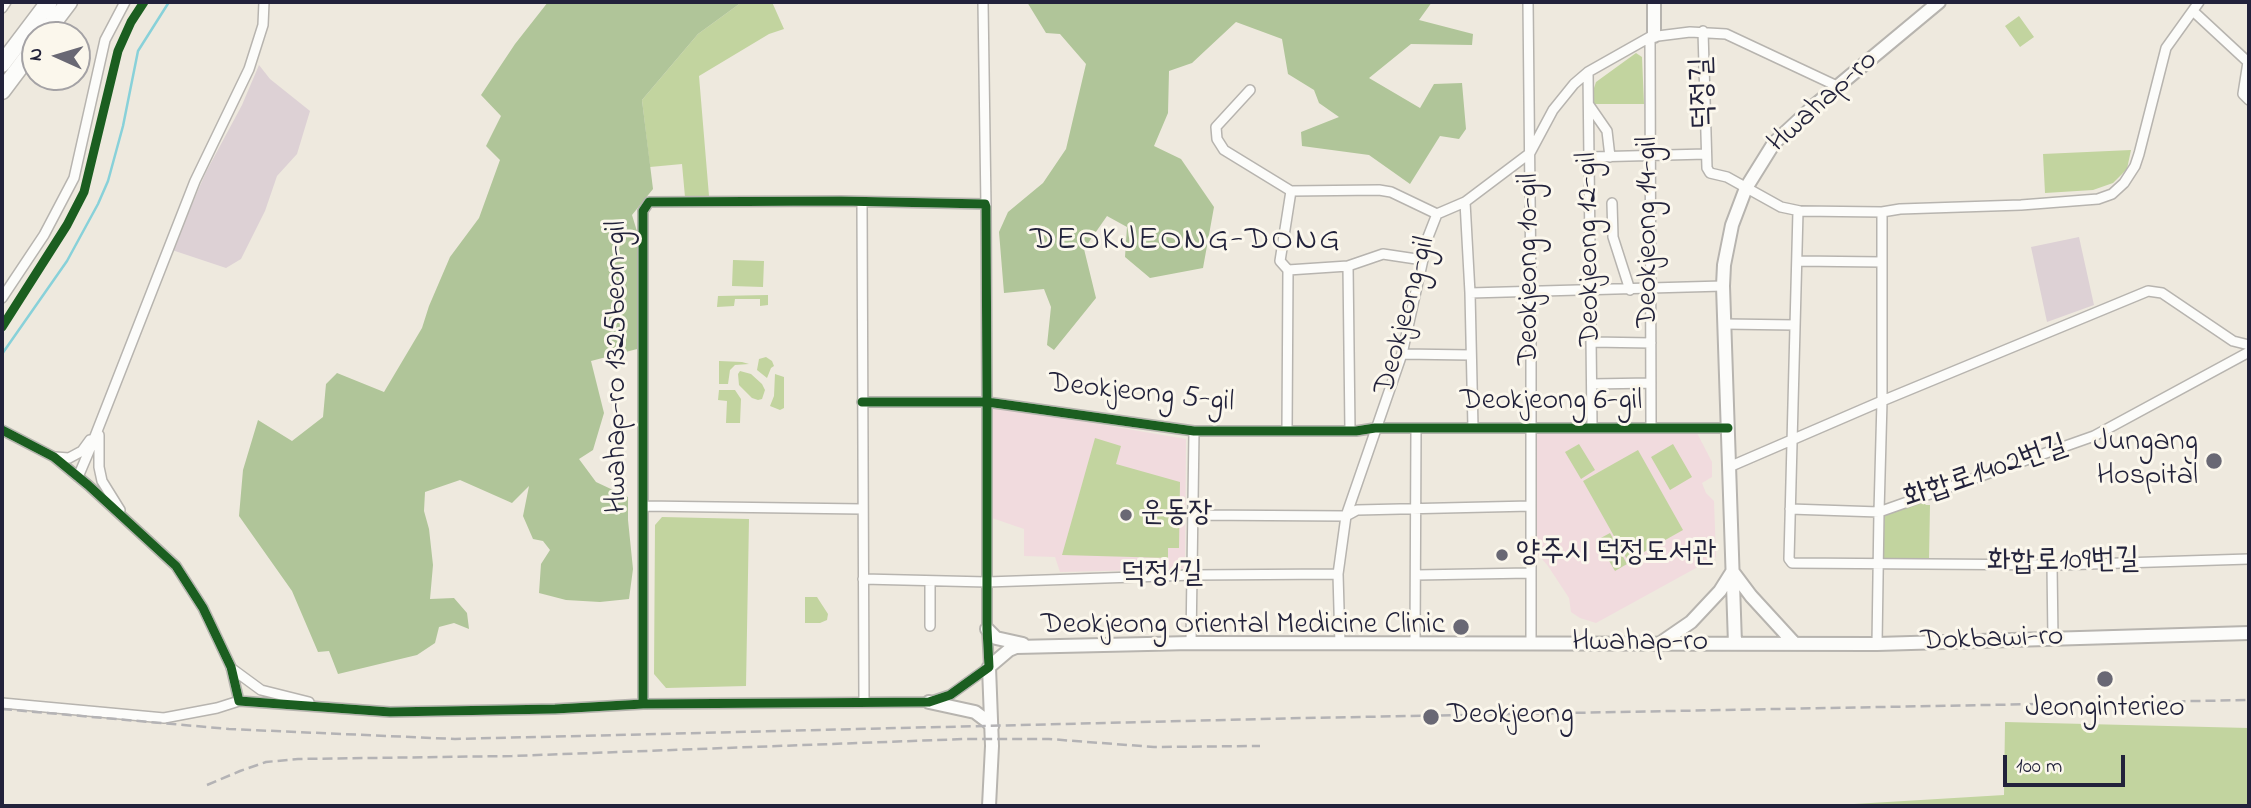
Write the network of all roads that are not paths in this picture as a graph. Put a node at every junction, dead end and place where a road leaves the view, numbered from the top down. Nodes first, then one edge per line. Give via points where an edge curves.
1 (6, 2) edge
2 (49, 2) edge
3 (69, 2) edge
4 (125, 2) edge
5 (264, 2) edge
6 (983, 2) edge
7 (1528, 2) edge
8 (1939, 2) edge
9 (2199, 2) edge
10 (1654, 7) edge
11 (2, 8) edge
12 (2193, 10) junction
13 (55, 21) edge
14 (1703, 32) junction
15 (1675, 33) junction
16 (1652, 36) junction
17 (1640, 42) junction
18 (2, 64) edge
19 (21, 66) edge
20 (1588, 72) junction
21 (1837, 86) junction
22 (1250, 90) dead end
23 (2, 91) edge
24 (2249, 100) edge
25 (1589, 105) junction
26 (1530, 116) junction
27 (1549, 118) junction
28 (1530, 153) junction
29 (1706, 154) junction
30 (1650, 155) junction
31 (1610, 157) junction
32 (1590, 158) junction
33 (1746, 188) junction
34 (1291, 191) junction
35 (862, 202) junction
36 (1465, 202) junction
37 (1612, 203) dead end
38 (986, 207) junction
39 (1798, 211) junction
40 (1882, 212) junction
41 (1437, 214) junction
42 (1423, 260) junction
43 (1797, 261) junction
44 (1882, 262) junction
45 (1349, 266) junction
46 (1287, 270) junction
47 (1723, 286) junction
48 (1651, 289) junction
49 (1630, 290) junction
50 (1592, 291) junction
51 (1531, 292) junction
52 (1470, 293) junction
53 (2, 298) edge
54 (1724, 324) junction
55 (1795, 325) junction
56 (1592, 342) junction
57 (1651, 343) junction
58 (2249, 345) edge
59 (2249, 352) edge
60 (1402, 354) junction
61 (1471, 355) junction
62 (1651, 383) junction
63 (1592, 384) junction
64 (1882, 401) junction
65 (862, 402) junction
66 (987, 402) junction
67 (1592, 426) junction
68 (99, 427) junction
69 (1651, 427) junction
70 (1375, 428) junction
71 (1416, 428) junction
72 (1473, 428) junction
73 (1531, 428) junction
74 (1728, 428) junction
75 (2, 430) edge
76 (1194, 431) junction
77 (1287, 431) junction
78 (1350, 431) junction
79 (1792, 439) junction
80 (54, 457) junction
81 (1729, 467) junction
82 (78, 477) junction
83 (643, 506) junction
84 (1531, 506) junction
85 (862, 509) junction
86 (1790, 509) junction
87 (1416, 510) junction
88 (1879, 512) junction
89 (1193, 515) junction
90 (1346, 516) junction
91 (137, 531) junction
92 (2249, 559) edge
93 (1878, 562) junction
94 (2052, 565) junction
95 (1733, 572) junction
96 (1530, 573) junction
97 (1193, 575) junction
98 (1338, 575) junction
99 (1416, 575) junction
100 (863, 579) junction
101 (930, 581) junction
102 (987, 582) junction
103 (930, 626) dead end
104 (2249, 633) edge
105 (987, 634) junction
106 (2053, 639) junction
107 (1191, 643) junction
108 (1415, 643) junction
109 (1340, 644) junction
110 (1531, 644) junction
111 (1735, 644) junction
112 (1658, 645) junction
113 (1795, 645) junction
114 (1877, 645) junction
115 (1033, 646) junction
116 (230, 667) junction
117 (989, 667) junction
118 (239, 701) junction
119 (864, 702) junction
120 (929, 702) junction
121 (2, 704) edge
122 (643, 704) junction
123 (335, 708) junction
124 (992, 722) junction
125 (989, 806) edge

1 - 11 street
2 - 18 highway
3 - 13 highway
4 - 53 street via 105,40 71,185 44,236
5 - 68 street via 263,25 248,69 195,181
6 - 38 street
7 - 26 street, Deokjeong 10-gil
8 - 21 main road, Hwahap-ro
9 - 12 street
10 - 15 street, 덕정길 via 1661,25
10 - 16 main road
10 - 17 street via 1649,30
12 - 24 street via 2248,62 2243,94
12 - 40 street via 2166,48 2135,166 2112,194 1996,207
14 - 15 street, Deokjeong-gil
14 - 21 street, Deokjeong-gil via 1737,38
14 - 29 street, 덕정길
15 - 16 street, Deokjeong-gil
16 - 17 street, Deokjeong-gil
16 - 30 street, Deokjeong 14-gil
17 - 20 street, Deokjeong-gil
19 - 23 highway
20 - 25 street, Deokjeong 12-gil
20 - 27 street, Deokjeong-gil
21 - 33 main road, Hwahap-ro via 1774,143
22 - 34 street via 1218,125 1217,139 1224,149
25 - 31 street via 1607,131
25 - 32 street, Deokjeong 12-gil
26 - 27 street
26 - 28 street, Deokjeong 10-gil
27 - 28 street, Deokjeong-gil
28 - 36 street, Deokjeong-gil
28 - 51 street, Deokjeong 10-gil
29 - 30 street, 덕정길
29 - 33 street, 덕정길 via 1709,172
30 - 31 street, 덕정길
30 - 48 street, Deokjeong 14-gil
31 - 32 street, 덕정길
32 - 50 street, Deokjeong 12-gil
33 - 39 street
33 - 47 main road, Hwahap-ro via 1727,243
34 - 41 street via 1379,190
34 - 46 street via 1280,261
35 - 38 street
35 - 65 street
35 - 83 street, Hwahap-ro 1325beon-gil via 666,201 645,205
36 - 41 street, Deokjeong-gil
36 - 52 street
37 - 49 street via 1613,237
38 - 66 street
39 - 40 street
39 - 43 street
40 - 44 street, 화합로1402번길
41 - 42 street, Deokjeong-gil
42 - 45 street via 1383,254
42 - 60 street, Deokjeong-gil
43 - 44 street
43 - 55 street
44 - 64 street, 화합로1402번길
45 - 46 street
45 - 78 street
46 - 77 street
47 - 48 street
47 - 54 main road, Hwahap-ro
48 - 49 street
48 - 57 street, Deokjeong 14-gil
49 - 50 street
50 - 51 street
50 - 56 street, Deokjeong 12-gil
51 - 52 street
51 - 73 street, Deokjeong 10-gil
52 - 61 street
54 - 55 street
54 - 74 main road, Hwahap-ro
55 - 79 street
56 - 57 street
56 - 63 street, Deokjeong 12-gil
57 - 62 street, Deokjeong 14-gil
58 - 64 street via 2233,341 2162,293 2148,290
59 - 88 street, 화합로1402번길 via 2094,436
60 - 61 street
60 - 70 street, Deokjeong-gil
61 - 72 street
62 - 63 street
62 - 69 street, Deokjeong 14-gil
63 - 67 street, Deokjeong 12-gil
64 - 79 street
64 - 88 street, 화합로1402번길
65 - 66 street, Deokjeong 5-gil
65 - 85 street
66 - 76 street, Deokjeong 5-gil
66 - 102 street
67 - 69 street, Deokjeong 6-gil
67 - 73 street, Deokjeong 6-gil
68 - 80 street via 82,451 69,458
68 - 82 street
68 - 91 street via 102,481
69 - 74 street, Deokjeong 6-gil
70 - 71 street, Deokjeong 6-gil
70 - 78 street, Deokjeong 5-gil
70 - 90 street, Deokjeong-gil
71 - 72 street, Deokjeong 6-gil
71 - 87 street
72 - 73 street, Deokjeong 6-gil
73 - 84 street, Deokjeong 10-gil
74 - 81 main road, Hwahap-ro
75 - 80 street
76 - 77 street, Deokjeong 5-gil
76 - 89 street
77 - 78 street, Deokjeong 5-gil
79 - 81 street
79 - 86 street
80 - 82 street
81 - 95 main road, Hwahap-ro
82 - 91 street
83 - 85 street
83 - 122 street, Hwahap-ro 1325beon-gil
84 - 87 street
84 - 96 street, Deokjeong 10-gil
85 - 100 street
86 - 88 street, 화합로1402번길
86 - 93 street via 1792,563
87 - 90 street via 1357,510
87 - 99 street
88 - 93 street, 화합로1402번길
89 - 90 street
89 - 97 street
90 - 98 street, Deokjeong-gil
91 - 116 street via 189,583
92 - 94 street, 화합로109번길
93 - 94 street, 화합로109번길
93 - 114 street, 화합로1402번길
94 - 106 street
95 - 111 main road, Hwahap-ro
95 - 112 main road via 1691,622
95 - 113 main road
96 - 99 street
96 - 110 street, Deokjeong 10-gil
97 - 98 street, 덕정1길
97 - 102 street, 덕정1길
97 - 107 street
98 - 109 street, Deokjeong-gil
99 - 108 street
100 - 101 street
100 - 119 street
101 - 102 street
101 - 103 street
102 - 105 street
104 - 106 main road, Dokbawi-ro
105 - 115 main road
105 - 117 street
106 - 114 main road, Dokbawi-ro
107 - 109 main road, Hwahap-ro
107 - 115 main road, Hwahap-ro
108 - 109 main road, Hwahap-ro
108 - 110 main road, Hwahap-ro
110 - 112 main road, Hwahap-ro
111 - 112 main road, Hwahap-ro
111 - 113 main road, Dokbawi-ro
113 - 114 main road, Dokbawi-ro
115 - 117 main road, Hwahap-ro via 1009,650
116 - 118 street
116 - 123 street via 261,690
117 - 120 street via 950,695
117 - 124 main road
118 - 121 street via 164,718
118 - 123 street
119 - 120 street
119 - 122 street
120 - 124 main road via 975,712
122 - 123 street via 497,711
124 - 125 main road

